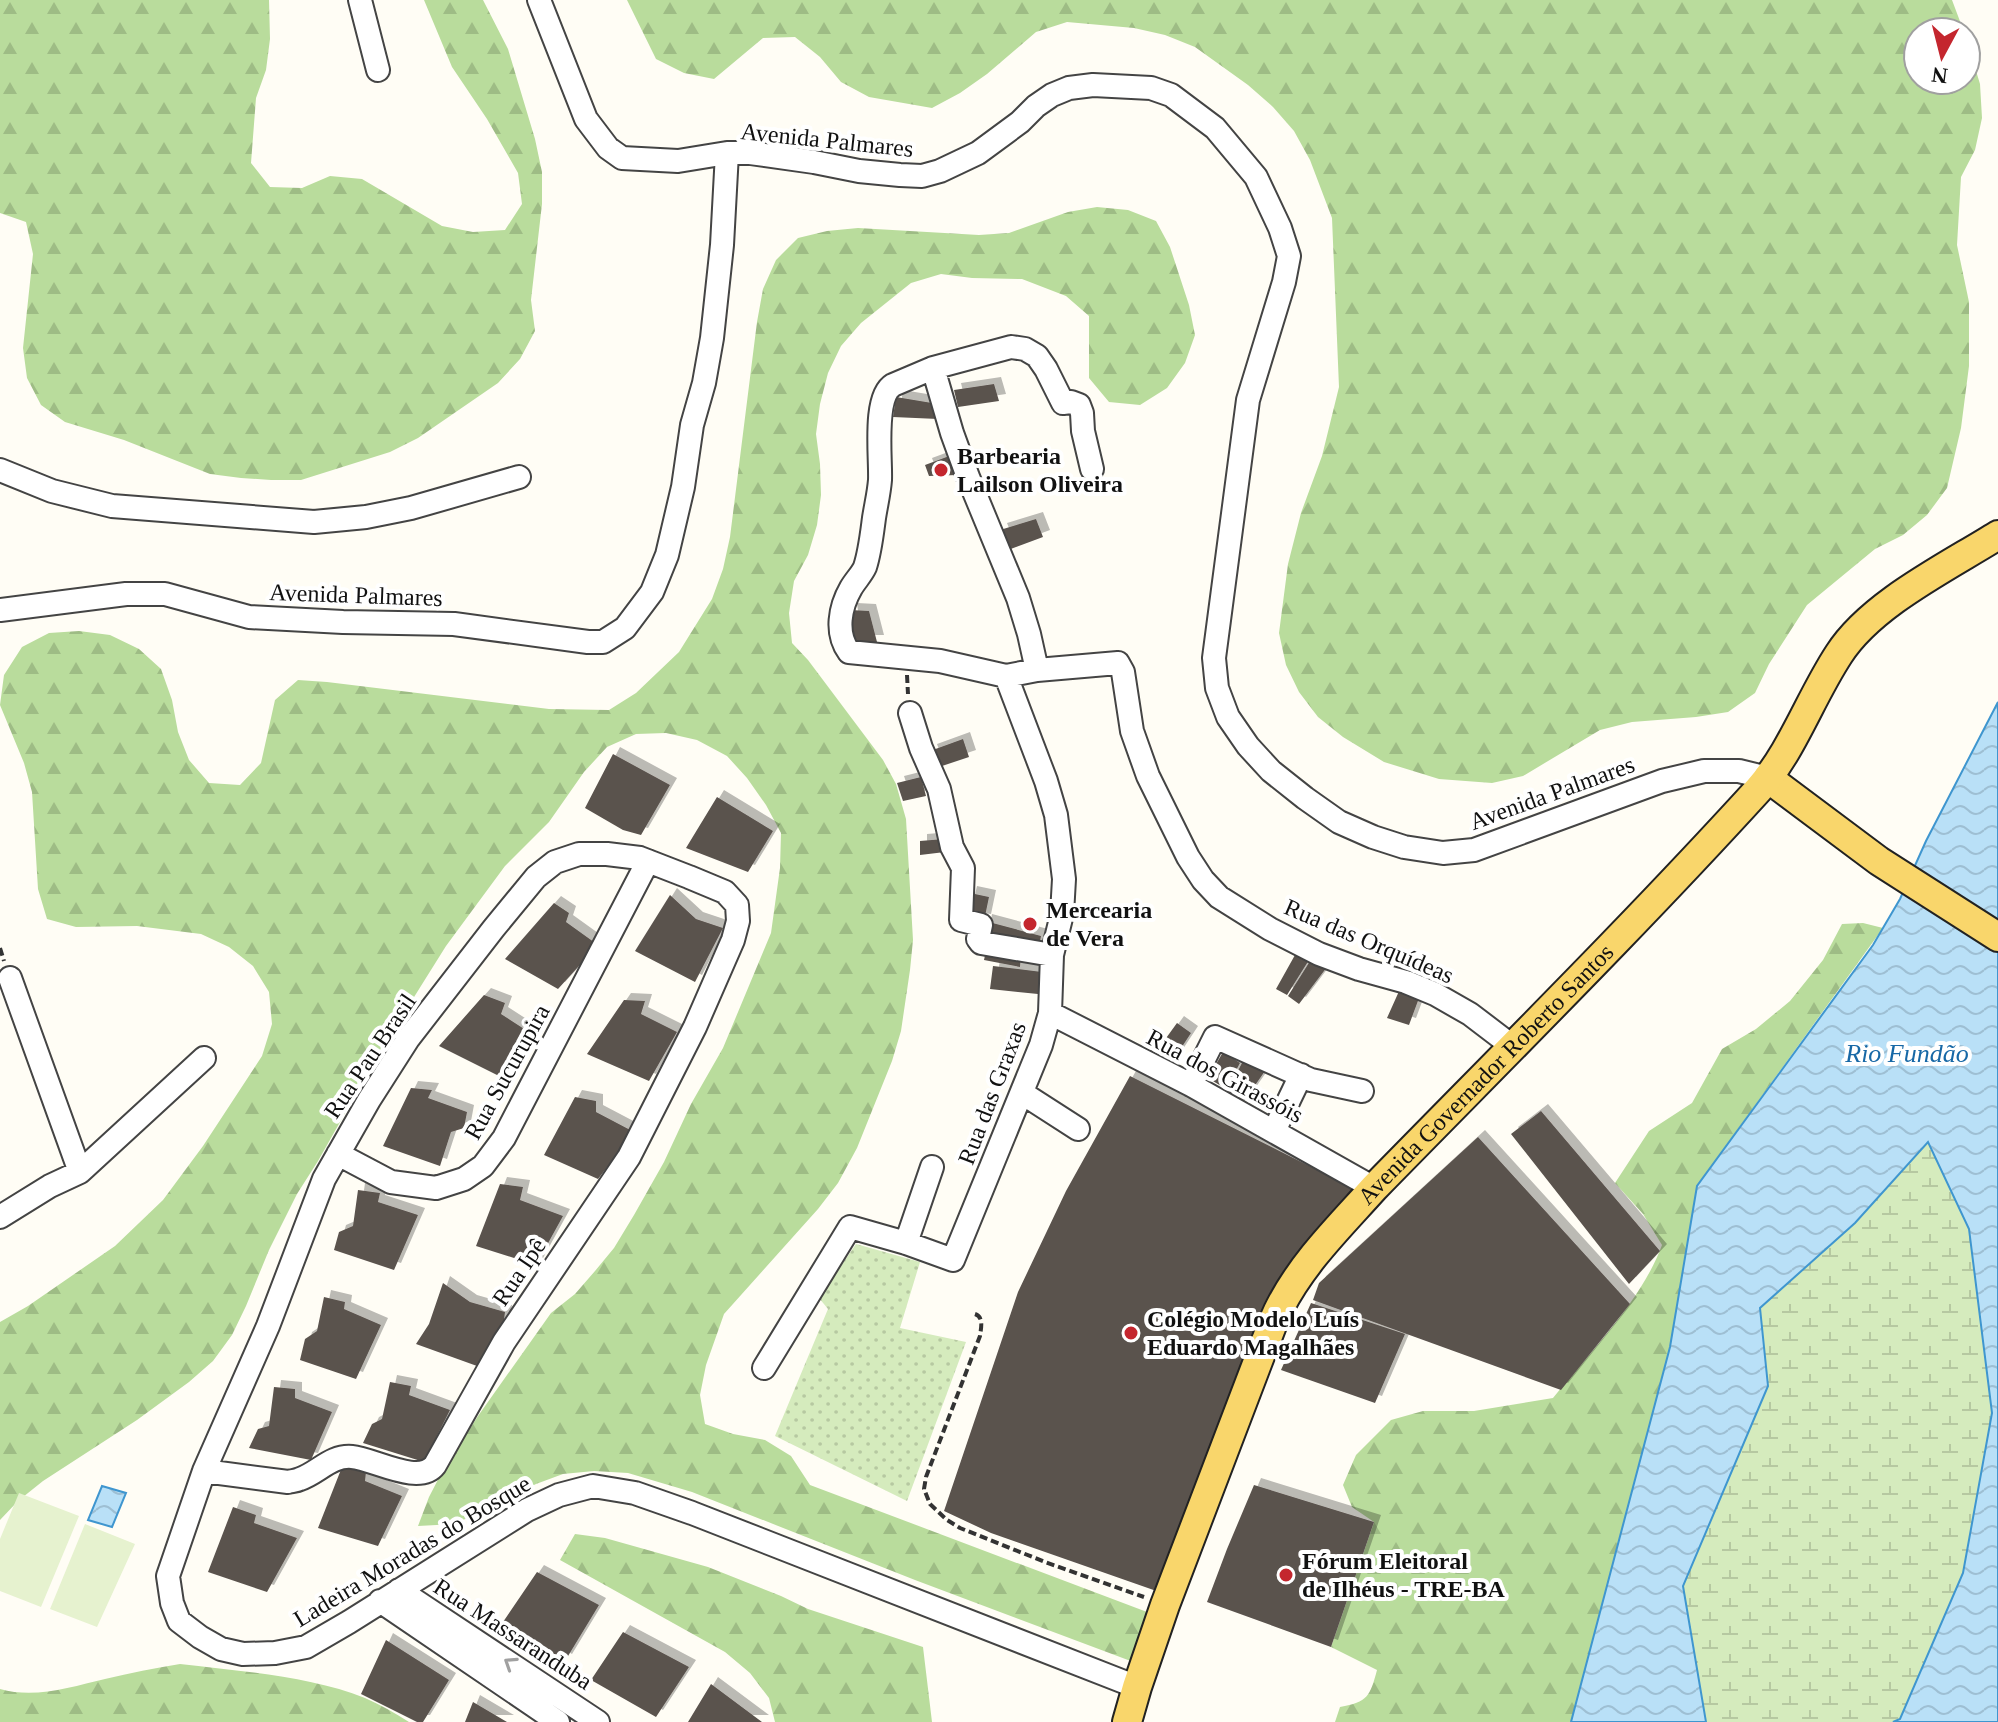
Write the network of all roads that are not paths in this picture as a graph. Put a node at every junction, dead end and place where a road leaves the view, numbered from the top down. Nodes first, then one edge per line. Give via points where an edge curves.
1 (360, 0) edge
2 (539, 0) edge
3 (378, 70) dead end
4 (727, 153) junction
5 (933, 368) junction
6 (1092, 469) dead end
7 (0, 470) edge
8 (519, 477) dead end
9 (1998, 535) edge
10 (0, 610) edge
11 (1037, 670) junction
12 (1006, 676) junction
13 (910, 713) road end
14 (1768, 778) junction
15 (648, 861) junction
16 (725, 892) joint
17 (1998, 937) edge
18 (1052, 955) junction
19 (10, 978) dead end
20 (22, 1013) junction
21 (1050, 1013) junction
22 (0, 1021) edge
23 (1512, 1046) junction
24 (204, 1058) dead end
25 (1301, 1075) junction
26 (1191, 1085) junction
27 (1362, 1091) dead end
28 (1022, 1093) junction
29 (1078, 1129) dead end
30 (1274, 1131) junction
31 (338, 1154) junction
32 (932, 1167) dead end
33 (80, 1172) junction
34 (1374, 1188) junction
35 (0, 1217) edge
36 (906, 1243) junction
37 (764, 1368) dead end
38 (204, 1471) junction
39 (389, 1596) junction
40 (1137, 1687) junction
41 (552, 1709) edge
42 (598, 1722) edge
43 (1127, 1722) edge

1 - 3 street
2 - 4 street via 586,119 608,148 622,158 650,161
4 - 10 street, Avenida Palmares via 712,338 683,487 652,592 614,636 588,642 454,624 249,617 165,594
4 - 14 street, Avenida Palmares via 922,176 978,153 1052,95 1069,88 1151,88 1171,95 1215,128 1256,177 1289,256 1248,400 1214,658 1217,688 1228,717 1248,746 1271,771 1339,822 1404,847 1443,853 1474,850 1676,777 1739,771
5 - 6 street via 1011,347 1037,356 1063,403 1079,405
5 - 11 street via 968,477 1018,598
5 - 12 street via 887,388 882,397 880,480 871,542 865,566 845,599 842,639 849,652 940,661
7 - 8 street via 52,491 112,506 314,522 411,508
9 - 14 main road, Avenida Governador Roberto Santos via 1863,624 1839,653
11 - 12 street
11 - 23 street, Rua das Orquídeas via 1118,663 1148,776 1188,857 1219,897 1319,954 1435,994
12 - 18 street, Rua das Graxas via 1056,815 1064,879
13 - 18 street via 963,868 961,920 981,925 981,943
14 - 17 main road via 1879,861
14 - 23 main road, Avenida Governador Roberto Santos
15 - 16 street, Rua Pau Brasil
15 - 31 street, Rua Pau Brasil via 579,854 555,862 536,877 408,1039
15 - 31 street, Rua Sucurupira via 504,1138 483,1166 436,1188 391,1182
16 - 38 street, Rua Ipê via 737,905 733,940 648,1122 504,1342 431,1470 408,1473 347,1456 288,1482
18 - 21 street, Rua das Graxas
19 - 20 street
20 - 22 street
20 - 33 street
21 - 26 street, Rua dos Girassóis
21 - 28 street, Rua das Graxas
23 - 34 main road, Avenida Governador Roberto Santos
24 - 33 street
25 - 26 street via 1215,1037
25 - 27 street
25 - 30 street
26 - 30 street, Rua dos Girassóis
28 - 29 street
28 - 36 street, Rua das Graxas via 953,1260
30 - 34 street, Rua dos Girassóis
31 - 38 street, Rua Pau Brasil
32 - 36 street
33 - 35 street
34 - 40 main road, Avenida Governador Roberto Santos via 1299,1275 1280,1308
36 - 37 street, Rua das Graxas via 850,1227
38 - 39 street, Ladeira Moradas do Bosque via 168,1576 179,1621 200,1637 243,1654 306,1647
39 - 40 street, Ladeira Moradas do Bosque via 527,1510 593,1486 635,1493 692,1513
39 - 41 street, Rua Massaranduba
40 - 43 main road, Avenida Governador Roberto Santos
41 - 42 street, Rua Massaranduba

